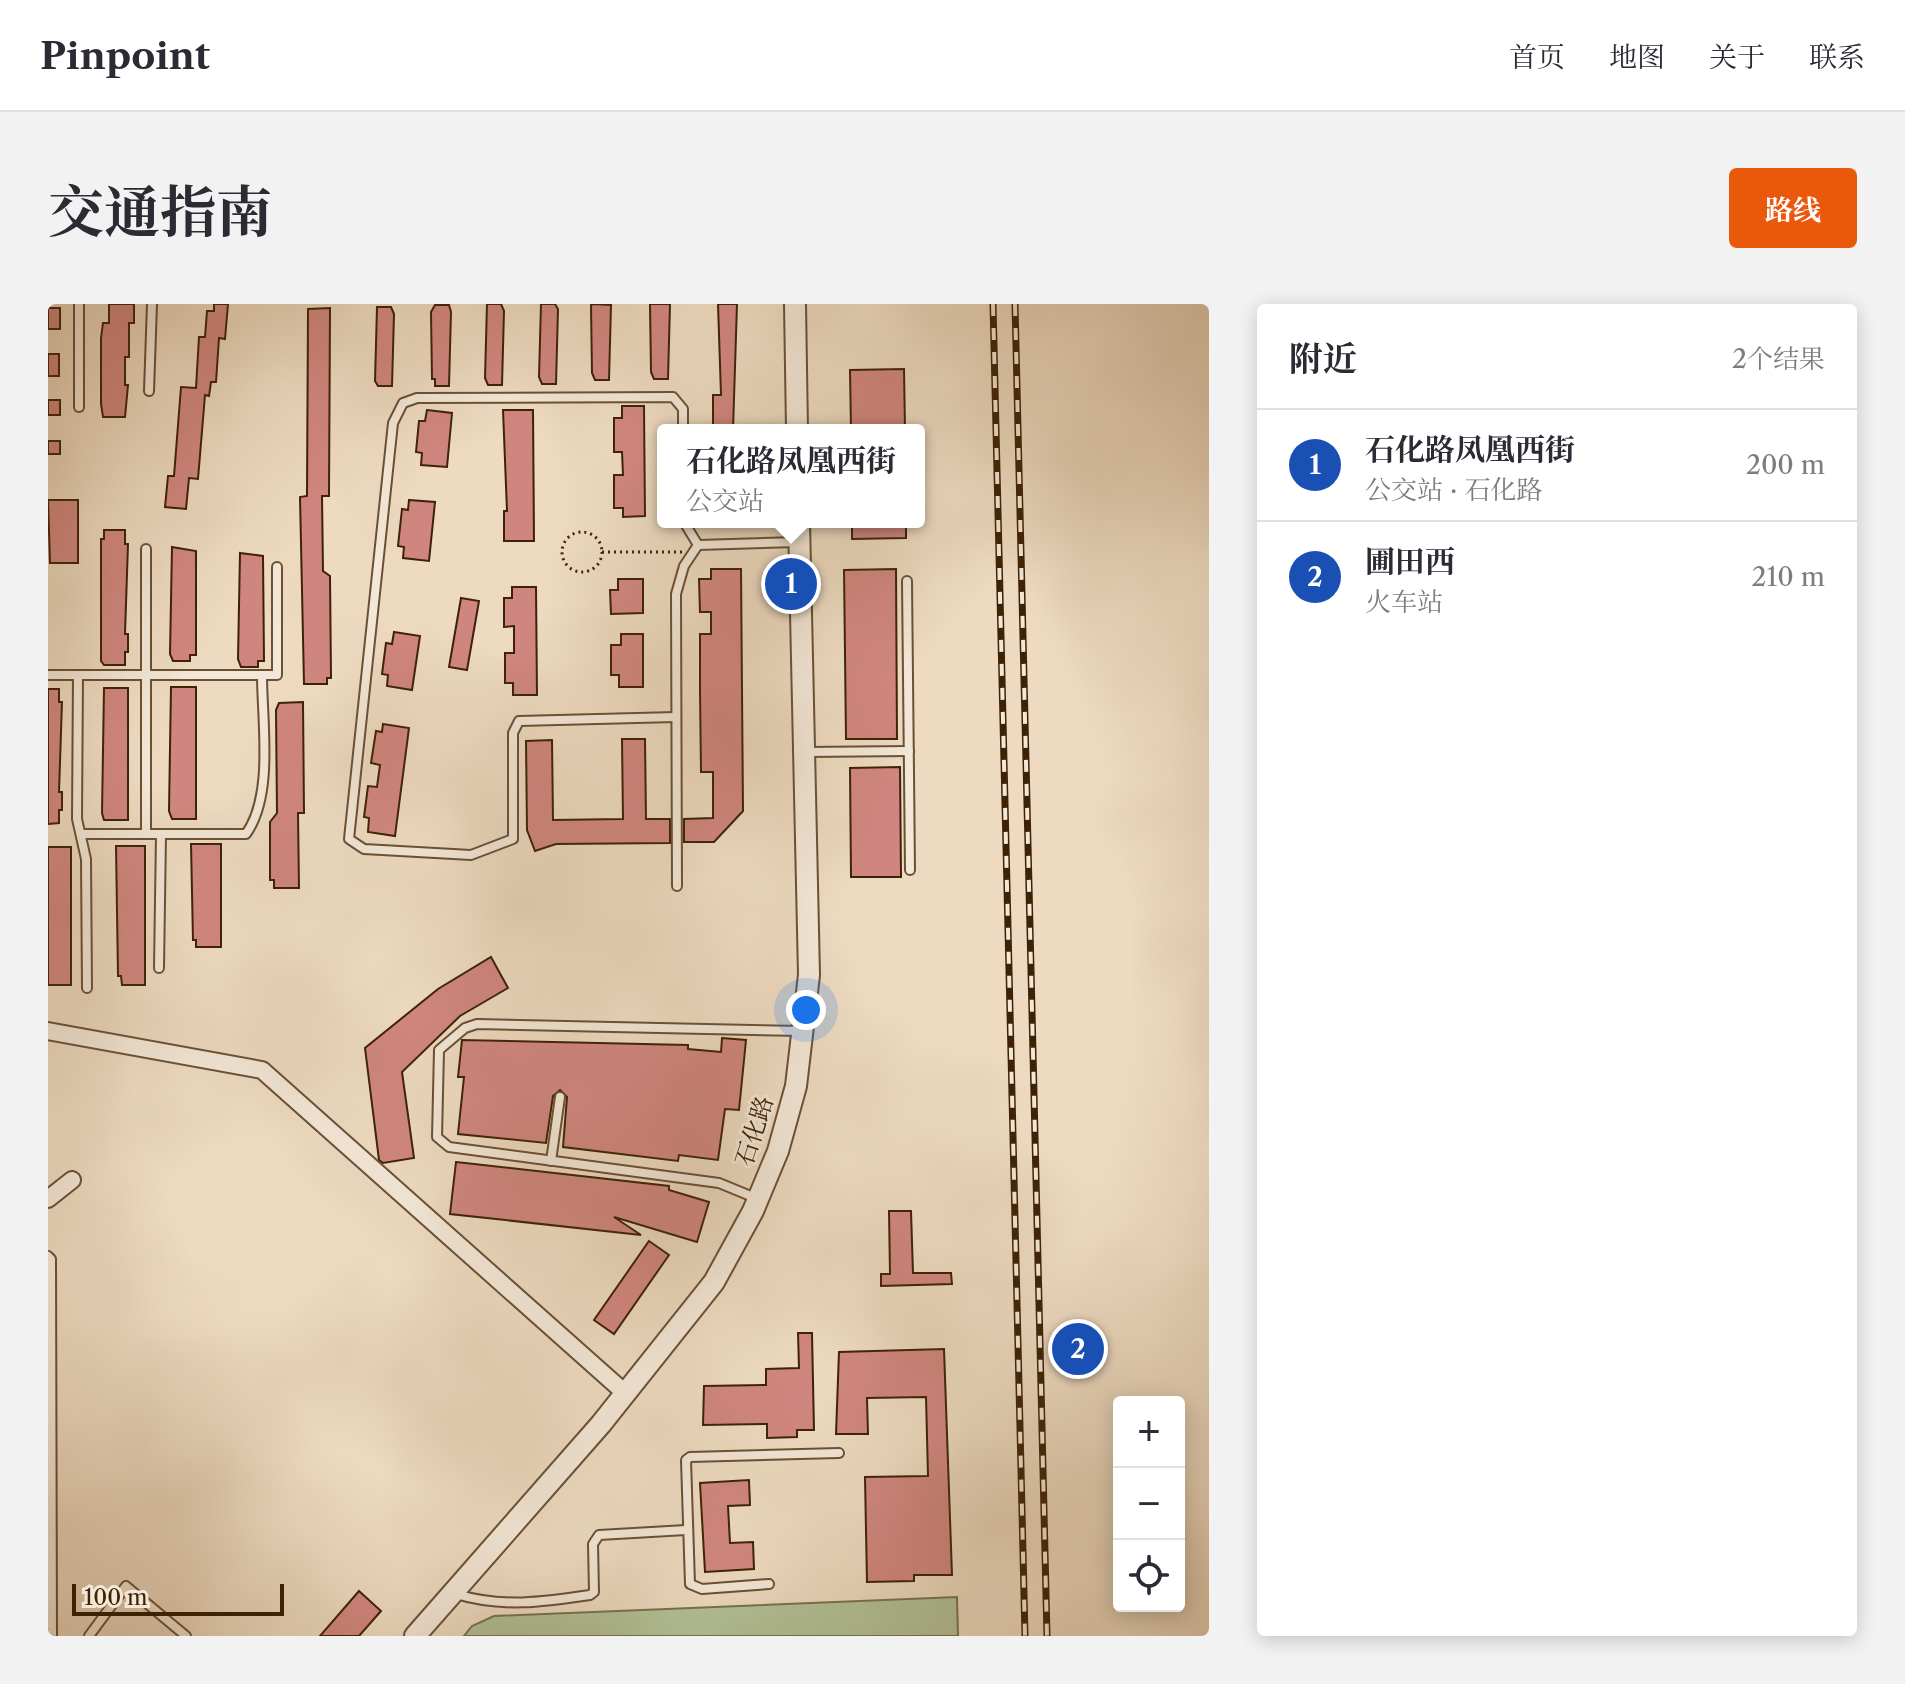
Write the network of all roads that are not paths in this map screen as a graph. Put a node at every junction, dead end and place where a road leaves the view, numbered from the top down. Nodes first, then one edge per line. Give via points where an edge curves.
1 (79, 304) edge
2 (152, 304) edge
3 (795, 304) edge
4 (149, 391) dead end
5 (79, 407) dead end
6 (683, 424) edge
7 (797, 424) edge
8 (687, 528) edge
9 (799, 532) edge
10 (146, 549) dead end
11 (696, 549) junction
12 (277, 567) dead end
13 (907, 581) dead end
14 (48, 675) edge
15 (78, 675) junction
16 (146, 675) junction
17 (262, 675) junction
18 (676, 717) junction
19 (909, 751) junction
20 (804, 752) junction
21 (81, 834) junction
22 (146, 834) junction
23 (161, 834) junction
24 (910, 870) dead end
25 (677, 886) dead end
26 (159, 968) dead end
27 (87, 988) dead end
28 (48, 1031) edge
29 (803, 1031) junction
30 (560, 1097) dead end
31 (551, 1161) junction
32 (72, 1180) dead end
33 (48, 1199) edge
34 (758, 1199) junction
35 (48, 1256) edge
36 (625, 1393) junction
37 (839, 1453) dead end
38 (686, 1530) junction
39 (769, 1584) dead end
40 (452, 1593) junction
41 (52, 1636) edge
42 (89, 1636) edge
43 (186, 1636) edge
44 (415, 1636) edge

1 - 5 lane
2 - 4 lane
3 - 7 street
6 - 18 lane via 683,409 673,397 417,398 403,403 393,423 349,839 364,849 471,855 506,843 513,839 513,733 519,721
8 - 11 lane
9 - 11 lane
9 - 20 street, 石化路
10 - 16 lane
11 - 18 lane via 684,566 676,594
12 - 17 lane via 277,675
13 - 19 lane
14 - 15 lane
15 - 16 lane
15 - 21 lane
16 - 17 lane
16 - 22 lane
17 - 23 lane via 262,795 255,821 246,834
18 - 25 lane
19 - 20 lane
19 - 24 lane
20 - 29 street, 石化路 via 809,975
21 - 22 lane
21 - 27 lane via 86,859
22 - 23 lane
23 - 26 lane
28 - 36 street via 262,1070
29 - 31 lane via 477,1024 465,1028 439,1050 437,1137 449,1147
29 - 34 street, 石化路 via 796,1086
30 - 31 lane
31 - 34 lane via 719,1183
32 - 33 street
34 - 36 street, 石化路 via 714,1282
35 - 41 lane
36 - 40 street, 石化路
37 - 38 lane via 690,1457
38 - 39 lane via 690,1584 702,1589
38 - 40 lane via 599,1535 593,1544 590,1595 489,1604
40 - 44 street, 石化路
42 - 43 lane via 126,1586

